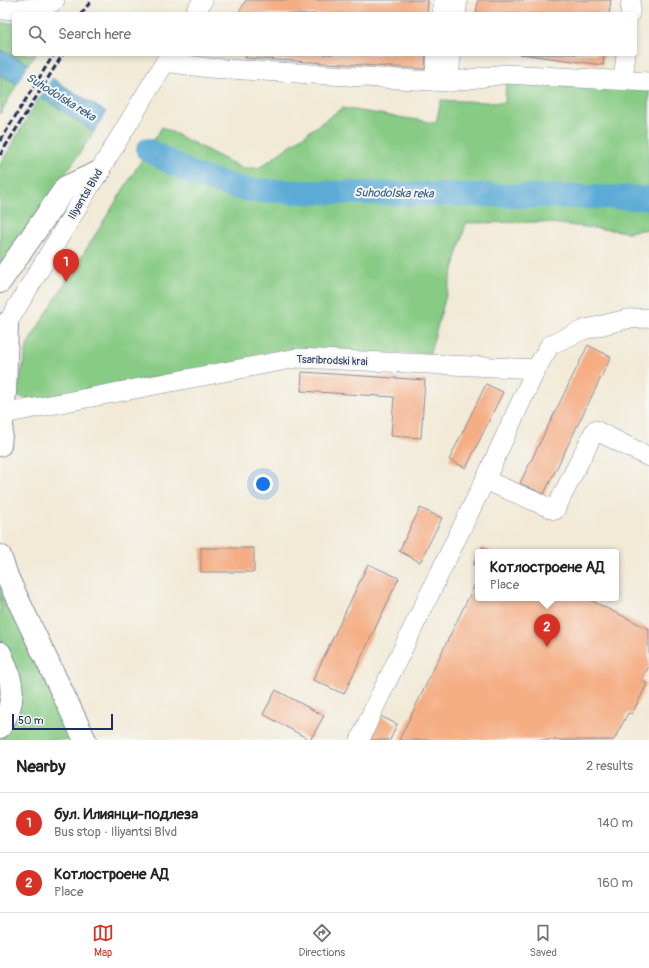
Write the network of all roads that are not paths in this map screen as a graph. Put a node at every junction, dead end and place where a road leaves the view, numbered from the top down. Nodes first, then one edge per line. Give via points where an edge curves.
1 (55, 0) edge
2 (203, 0) edge
3 (444, 0) edge
4 (458, 0) edge
5 (631, 0) edge
6 (0, 10) edge
7 (195, 12) edge
8 (442, 12) edge
9 (456, 12) edge
10 (630, 12) edge
11 (437, 56) edge
12 (450, 56) edge
13 (626, 56) edge
14 (168, 58) edge
15 (623, 80) junction
16 (441, 82) junction
17 (649, 82) edge
18 (99, 172) junction
19 (0, 282) edge
20 (649, 318) edge
21 (3, 329) edge
22 (536, 369) junction
23 (3, 414) junction
24 (0, 445) edge
25 (649, 457) edge
26 (485, 480) junction
27 (0, 556) edge
28 (4, 577) edge
29 (0, 653) edge
30 (0, 727) edge
31 (85, 740) edge
32 (360, 740) edge

1 - 6 street via 37,8
2 - 7 street
3 - 8 street
4 - 9 street
5 - 10 street
11 - 16 street
12 - 16 street
13 - 15 street
14 - 16 street via 209,68
14 - 18 street, Iliyantsi Blvd
15 - 16 street via 505,74
15 - 17 street
18 - 19 main road via 66,187
18 - 21 street, Iliyantsi Blvd
20 - 22 street via 627,319 583,330 550,345
21 - 23 main road
22 - 23 street, Tsaribrodski krai via 297,358
22 - 26 street
23 - 24 main road
25 - 26 street via 595,430 555,510
26 - 32 street
27 - 28 main road
28 - 31 main road
29 - 30 main road via 9,672 12,695 6,717

